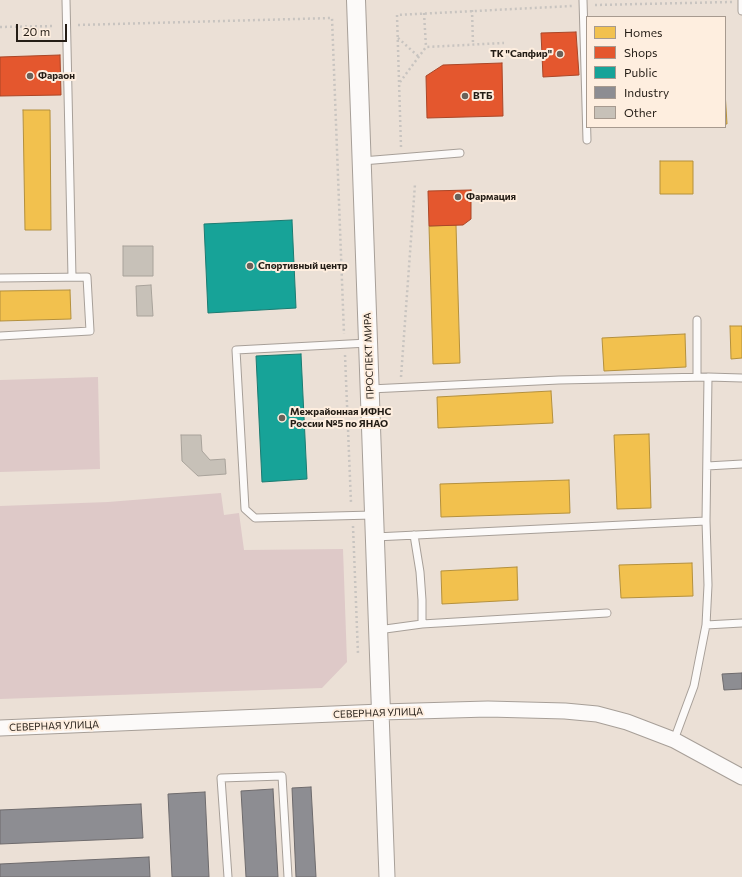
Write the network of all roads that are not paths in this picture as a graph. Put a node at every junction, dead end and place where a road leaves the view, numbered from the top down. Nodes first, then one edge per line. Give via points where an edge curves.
1 (66, 0) edge
2 (356, 0) edge
3 (742, 1) edge
4 (583, 3) edge
5 (742, 11) edge
6 (586, 106) edge
7 (587, 128) edge
8 (587, 140) dead end
9 (460, 154) dead end
10 (362, 161) junction
11 (72, 276) junction
12 (0, 278) edge
13 (697, 320) dead end
14 (0, 336) edge
15 (368, 343) junction
16 (697, 377) junction
17 (708, 377) junction
18 (742, 378) edge
19 (370, 389) junction
20 (742, 464) edge
21 (707, 466) junction
22 (374, 515) junction
23 (706, 521) junction
24 (414, 535) junction
25 (375, 537) junction
26 (607, 613) dead end
27 (742, 623) edge
28 (422, 624) junction
29 (706, 625) junction
30 (378, 630) junction
31 (381, 712) junction
32 (0, 728) edge
33 (674, 740) junction
34 (742, 777) edge
35 (228, 877) edge
36 (288, 877) edge
37 (387, 877) edge

1 - 11 lane
2 - 10 street, ПРОСПЕКТ МИРА
3 - 5 lane
4 - 6 lane
7 - 8 lane
9 - 10 lane
10 - 15 street, ПРОСПЕКТ МИРА
11 - 12 lane
11 - 14 lane via 87,277 90,331
13 - 16 lane
15 - 19 street, ПРОСПЕКТ МИРА
15 - 22 lane via 236,350 245,509 255,518
16 - 17 lane
16 - 19 lane via 559,380
17 - 18 lane
17 - 21 lane
19 - 22 street, ПРОСПЕКТ МИРА
20 - 21 lane
21 - 23 lane
22 - 25 street, ПРОСПЕКТ МИРА
23 - 24 lane
23 - 29 lane
24 - 25 lane
24 - 28 lane via 420,579
25 - 30 street, ПРОСПЕКТ МИРА
26 - 28 lane
27 - 29 lane
28 - 30 lane
29 - 33 lane via 694,686
30 - 31 street, ПРОСПЕКТ МИРА
31 - 32 street, СЕВЕРНАЯ УЛИЦА
31 - 33 street, СЕВЕРНАЯ УЛИЦА via 488,709 597,714 627,722
31 - 37 street
33 - 34 street, СЕВЕРНАЯ УЛИЦА
35 - 36 lane via 221,778 282,776

